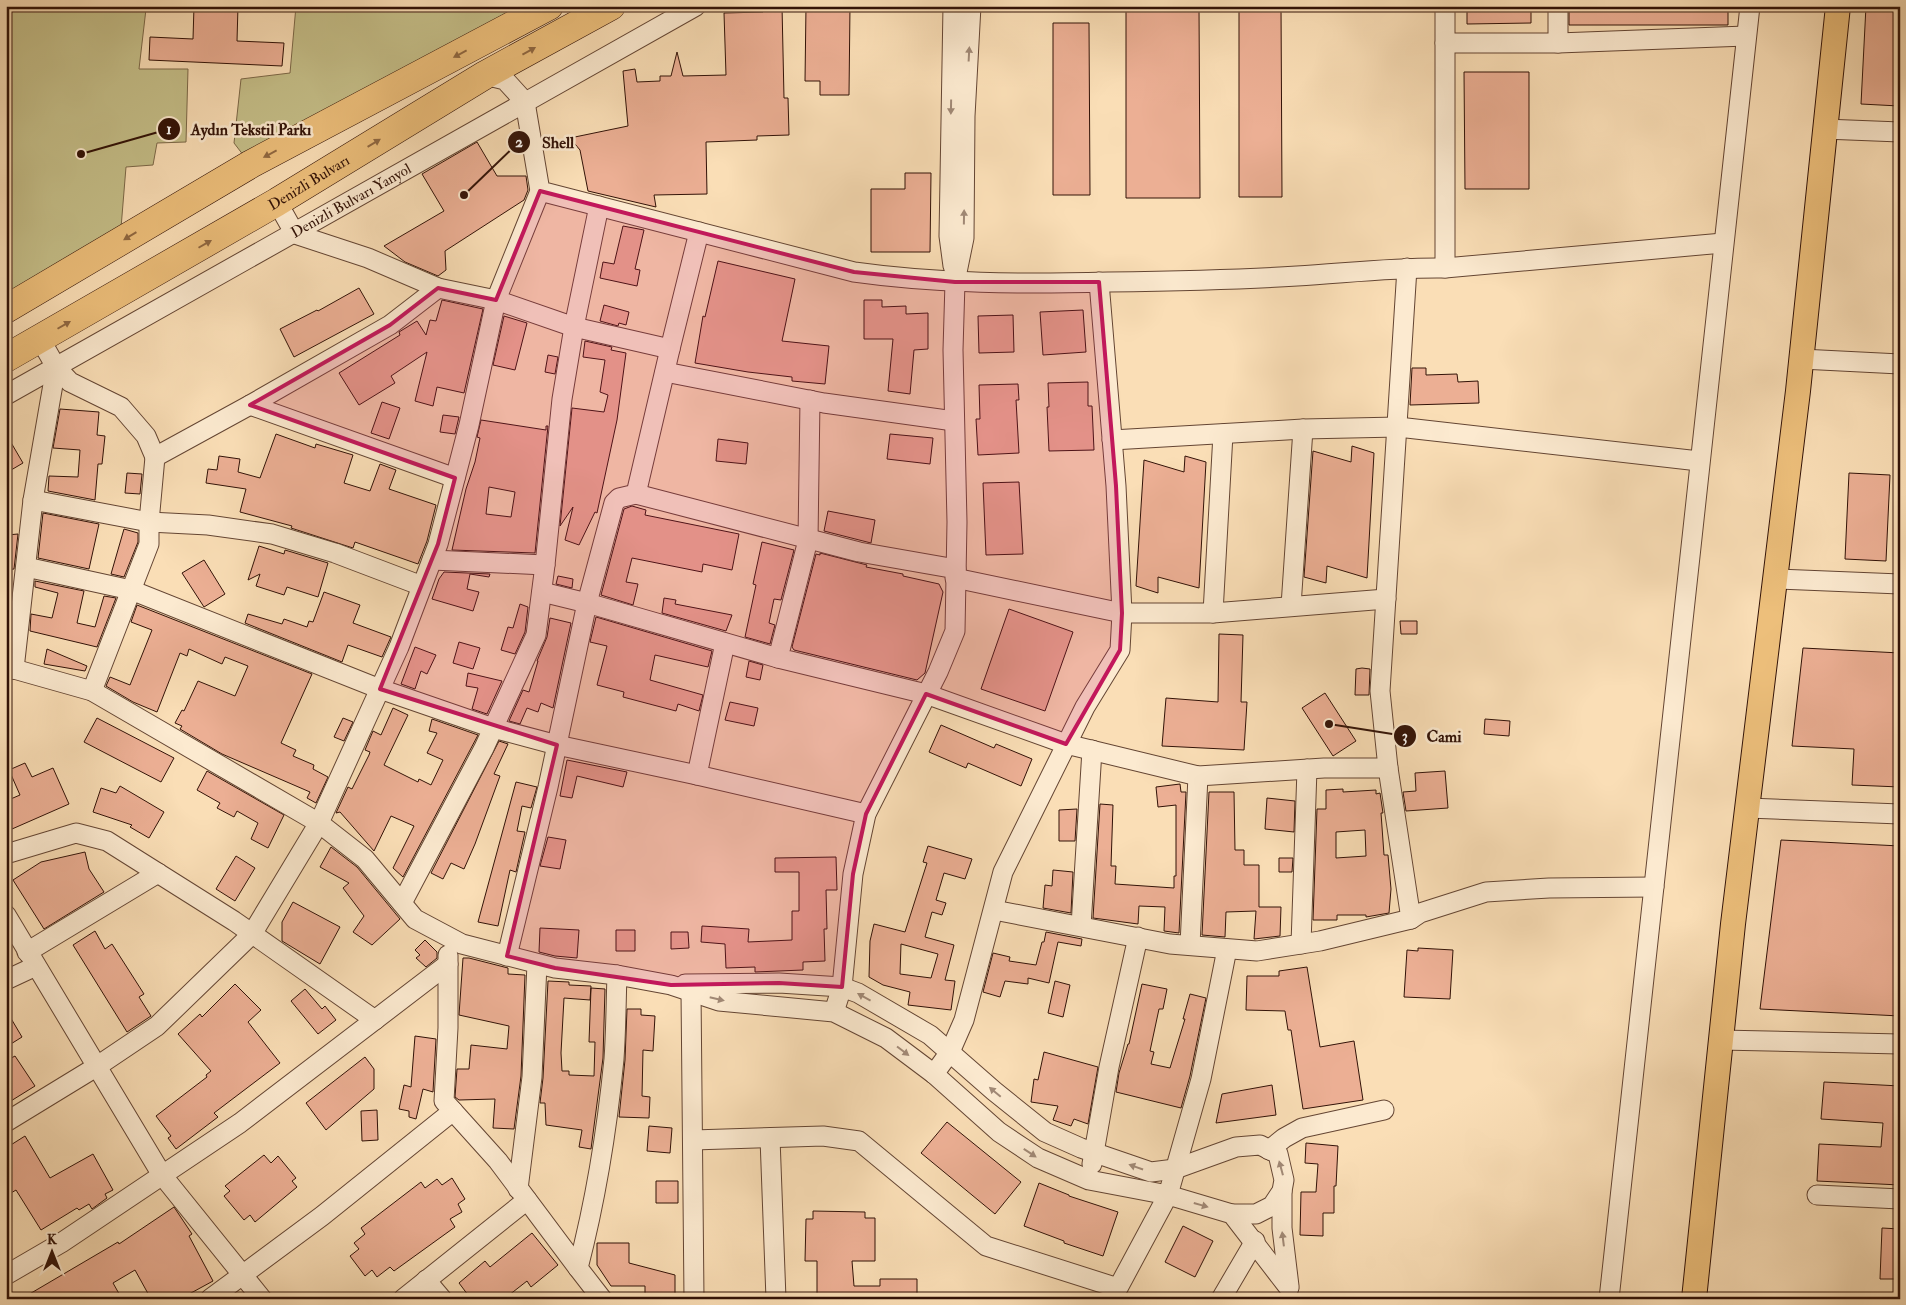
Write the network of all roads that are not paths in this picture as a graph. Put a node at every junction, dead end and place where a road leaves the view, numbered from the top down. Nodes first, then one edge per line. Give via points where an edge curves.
1 (549, 6) edge
2 (611, 6) edge
3 (696, 6) edge
4 (953, 6) edge
5 (971, 6) edge
6 (1445, 6) edge
7 (1558, 6) edge
8 (1750, 6) edge
9 (1838, 6) edge
10 (1746, 36) junction
11 (1445, 43) junction
12 (1558, 43) junction
13 (485, 75) junction
14 (525, 102) junction
15 (1824, 129) junction
16 (1900, 132) edge
17 (540, 191) junction
18 (277, 202) junction
19 (599, 206) junction
20 (699, 232) junction
21 (295, 234) junction
22 (1723, 243) junction
23 (1407, 268) junction
24 (1445, 268) junction
25 (955, 282) junction
26 (1099, 282) junction
27 (438, 288) junction
28 (496, 300) junction
29 (6, 309) edge
30 (574, 327) junction
31 (40, 339) junction
32 (670, 349) junction
33 (6, 358) edge
34 (1801, 359) junction
35 (1900, 364) edge
36 (56, 367) junction
37 (665, 372) junction
38 (6, 396) edge
39 (810, 400) junction
40 (250, 405) junction
41 (954, 421) junction
42 (1398, 427) junction
43 (1303, 429) junction
44 (1223, 434) junction
45 (1112, 440) junction
46 (155, 457) junction
47 (1699, 461) junction
48 (455, 478) junction
49 (636, 494) junction
50 (33, 500) junction
51 (149, 522) junction
52 (808, 540) junction
53 (432, 560) junction
54 (545, 565) junction
55 (26, 567) junction
56 (956, 573) junction
57 (1776, 579) junction
58 (1900, 584) edge
59 (422, 586) junction
60 (131, 590) junction
61 (542, 592) junction
62 (14, 599) edge
63 (1386, 599) junction
64 (587, 603) junction
65 (1291, 606) junction
66 (1122, 613) junction
67 (1213, 613) junction
68 (725, 643) junction
69 (778, 658) junction
70 (10, 670) edge
71 (92, 690) junction
72 (380, 690) junction
73 (926, 694) junction
74 (494, 728) junction
75 (1066, 744) junction
76 (557, 745) junction
77 (1092, 750) junction
78 (1388, 768) junction
79 (1307, 769) junction
80 (697, 775) junction
81 (1198, 776) junction
82 (1748, 808) junction
83 (866, 814) junction
84 (1900, 814) edge
85 (319, 823) junction
86 (6, 854) edge
87 (158, 873) junction
88 (1654, 887) junction
89 (402, 904) junction
90 (994, 910) junction
91 (6, 915) edge
92 (1411, 919) junction
93 (1081, 926) junction
94 (252, 934) junction
95 (448, 936) junction
96 (1138, 937) junction
97 (1301, 944) junction
98 (1190, 945) junction
99 (1227, 949) junction
100 (507, 956) junction
101 (32, 959) junction
102 (448, 964) junction
103 (537, 964) junction
104 (617, 975) junction
105 (6, 980) edge
106 (671, 985) junction
107 (842, 987) junction
108 (691, 991) junction
109 (834, 1012) junction
110 (374, 1020) junction
111 (1720, 1040) junction
112 (1900, 1044) edge
113 (950, 1052) junction
114 (96, 1066) junction
115 (934, 1074) junction
116 (1384, 1110) dead end
117 (453, 1111) junction
118 (6, 1122) edge
119 (770, 1138) junction
120 (693, 1140) junction
121 (1269, 1150) junction
122 (1094, 1152) junction
123 (1175, 1169) junction
124 (162, 1175) junction
125 (1089, 1180) junction
126 (1282, 1191) junction
127 (523, 1194) junction
128 (1168, 1195) junction
129 (1817, 1195) dead end
130 (1900, 1199) edge
131 (1232, 1214) junction
132 (1255, 1241) junction
133 (578, 1268) junction
134 (6, 1275) edge
135 (242, 1276) junction
136 (426, 1280) junction
137 (1291, 1293) edge
138 (1115, 1294) edge
139 (210, 1299) edge
140 (262, 1299) edge
141 (403, 1299) edge
142 (442, 1299) edge
143 (602, 1299) edge
144 (694, 1299) edge
145 (776, 1299) edge
146 (1221, 1299) edge
147 (1609, 1299) edge
148 (1694, 1299) edge

1 -> 29 highway via 251,164
13 -> 2 highway, Denizli Bulvarı
3 - 14 street, Denizli Bulvarı Yanyol
4 -> 25 street via 949,236
25 -> 5 street via 964,238 965,116
6 - 11 street
7 - 12 street
8 - 10 street
9 - 15 main road
10 - 12 street
10 - 22 street
11 - 12 street
11 - 24 street
13 - 14 street via 505,80
18 -> 13 highway, Denizli Bulvarı
14 - 17 street
14 - 21 street, Denizli Bulvarı Yanyol
15 - 16 street
15 - 34 main road
17 - 19 street
17 - 28 street
18 - 21 street
31 -> 18 highway, Denizli Bulvarı
19 - 20 street
19 - 30 street
20 - 25 street via 854,272
20 - 32 street
21 - 27 street via 368,258
21 - 36 street, Denizli Bulvarı Yanyol
22 - 24 street
22 - 47 street
23 - 24 street
23 - 26 street via 1296,276
23 - 42 street
25 - 26 street
25 - 41 street
26 - 45 street
27 - 28 street
27 - 40 street via 390,325
28 - 30 street
28 - 48 street
30 - 32 street
30 - 54 street via 562,399
31 - 33 highway, Denizli Bulvarı
31 - 36 street
32 - 37 street
34 - 35 street
34 - 57 main road
36 - 38 street, Denizli Bulvarı Yanyol
36 - 46 street via 70,382 122,407 146,436
36 - 50 street
37 - 39 street
37 - 49 street
39 - 41 street
39 - 52 street
40 - 46 street
40 - 48 street
41 - 56 street
42 - 43 street
42 - 47 street
42 - 63 street
43 - 44 street
43 - 65 street
44 - 45 street
44 - 67 street
45 - 66 street
46 - 51 street
47 - 88 street
48 - 53 street
49 - 52 street
49 - 64 street via 619,498 614,503
50 - 51 street
50 - 55 street
51 - 59 street via 208,525 272,534 335,553
51 - 60 street via 149,544
52 - 56 street
52 - 69 street
53 - 54 street
53 - 59 street
54 - 61 street
55 - 60 street
55 - 62 street
56 - 66 street
56 - 73 street via 955,631
57 - 58 street
57 - 82 main road
59 - 72 street
60 - 71 street
60 - 72 street
61 - 64 street
61 - 74 street via 536,635
62 - 70 street
63 - 65 street
63 - 78 street via 1380,691
64 - 68 street
64 - 76 street
65 - 67 street
66 - 67 street
66 - 75 street via 1120,650 1084,707
68 - 69 street
68 - 80 street
69 - 73 street
70 - 71 street
71 - 85 street
72 - 74 street
72 - 85 street
73 - 75 street
73 - 83 street
74 - 76 street
74 - 89 street
75 - 77 street
75 - 90 street via 1003,872
76 - 80 street
76 - 100 street
77 - 81 street
77 - 93 street
78 - 79 street
78 - 92 street
79 - 81 street
79 - 97 street
80 - 83 street
81 - 98 street
82 - 84 street
82 - 111 main road
83 - 107 street via 853,874
85 - 89 street via 365,860
85 - 94 street
86 - 87 street via 76,833 107,841
87 - 94 street
87 - 101 street
88 - 92 street via 1486,892 1420,913
88 - 147 street
89 - 95 street via 415,919
90 - 93 street
90 - 113 street via 964,1020
91 - 101 street
92 - 97 street
93 - 96 street
94 - 110 street
94 - 114 street via 157,1026
95 - 100 street via 462,944
95 - 102 street
96 - 98 street
96 - 122 street
97 - 99 street via 1257,951
98 - 99 street
99 - 123 street via 1200,1079
100 - 103 street
101 - 105 street
101 - 114 street
102 - 110 street
102 - 117 street via 444,1101
103 - 104 street
103 - 127 street
104 - 106 street
104 - 133 street via 614,1057 605,1140
106 - 107 street via 779,983
106 - 108 street
107 - 109 street
113 -> 107 street via 930,1035
108 -> 109 street via 719,1001
108 - 120 street
109 -> 115 street via 886,1038
110 - 124 street via 240,1122
111 - 112 street
111 - 148 main road
113 - 115 street
122 -> 113 street via 1044,1132
114 - 118 street
114 - 124 street
115 -> 125 street via 999,1132 1038,1158
116 - 121 street via 1302,1128
117 - 127 street
117 - 135 street
119 - 120 street
119 - 138 street via 823,1136 858,1141 986,1246
119 - 145 street
120 - 144 street
121 - 123 street via 1260,1145 1236,1147
126 -> 121 street via 1284,1180 1278,1154
123 -> 122 street via 1151,1172
122 - 125 street
123 - 128 street
124 - 134 street via 61,1244
124 - 135 street
125 - 128 street
126 - 131 street via 1272,1206 1256,1214
137 -> 126 street via 1282,1228
127 - 133 street
127 - 136 street
128 -> 131 street
128 - 138 street
129 - 130 street
131 - 132 street
132 - 137 street
132 - 146 street
133 - 143 street
135 - 139 street
135 - 140 street
136 - 141 street
136 - 142 street

